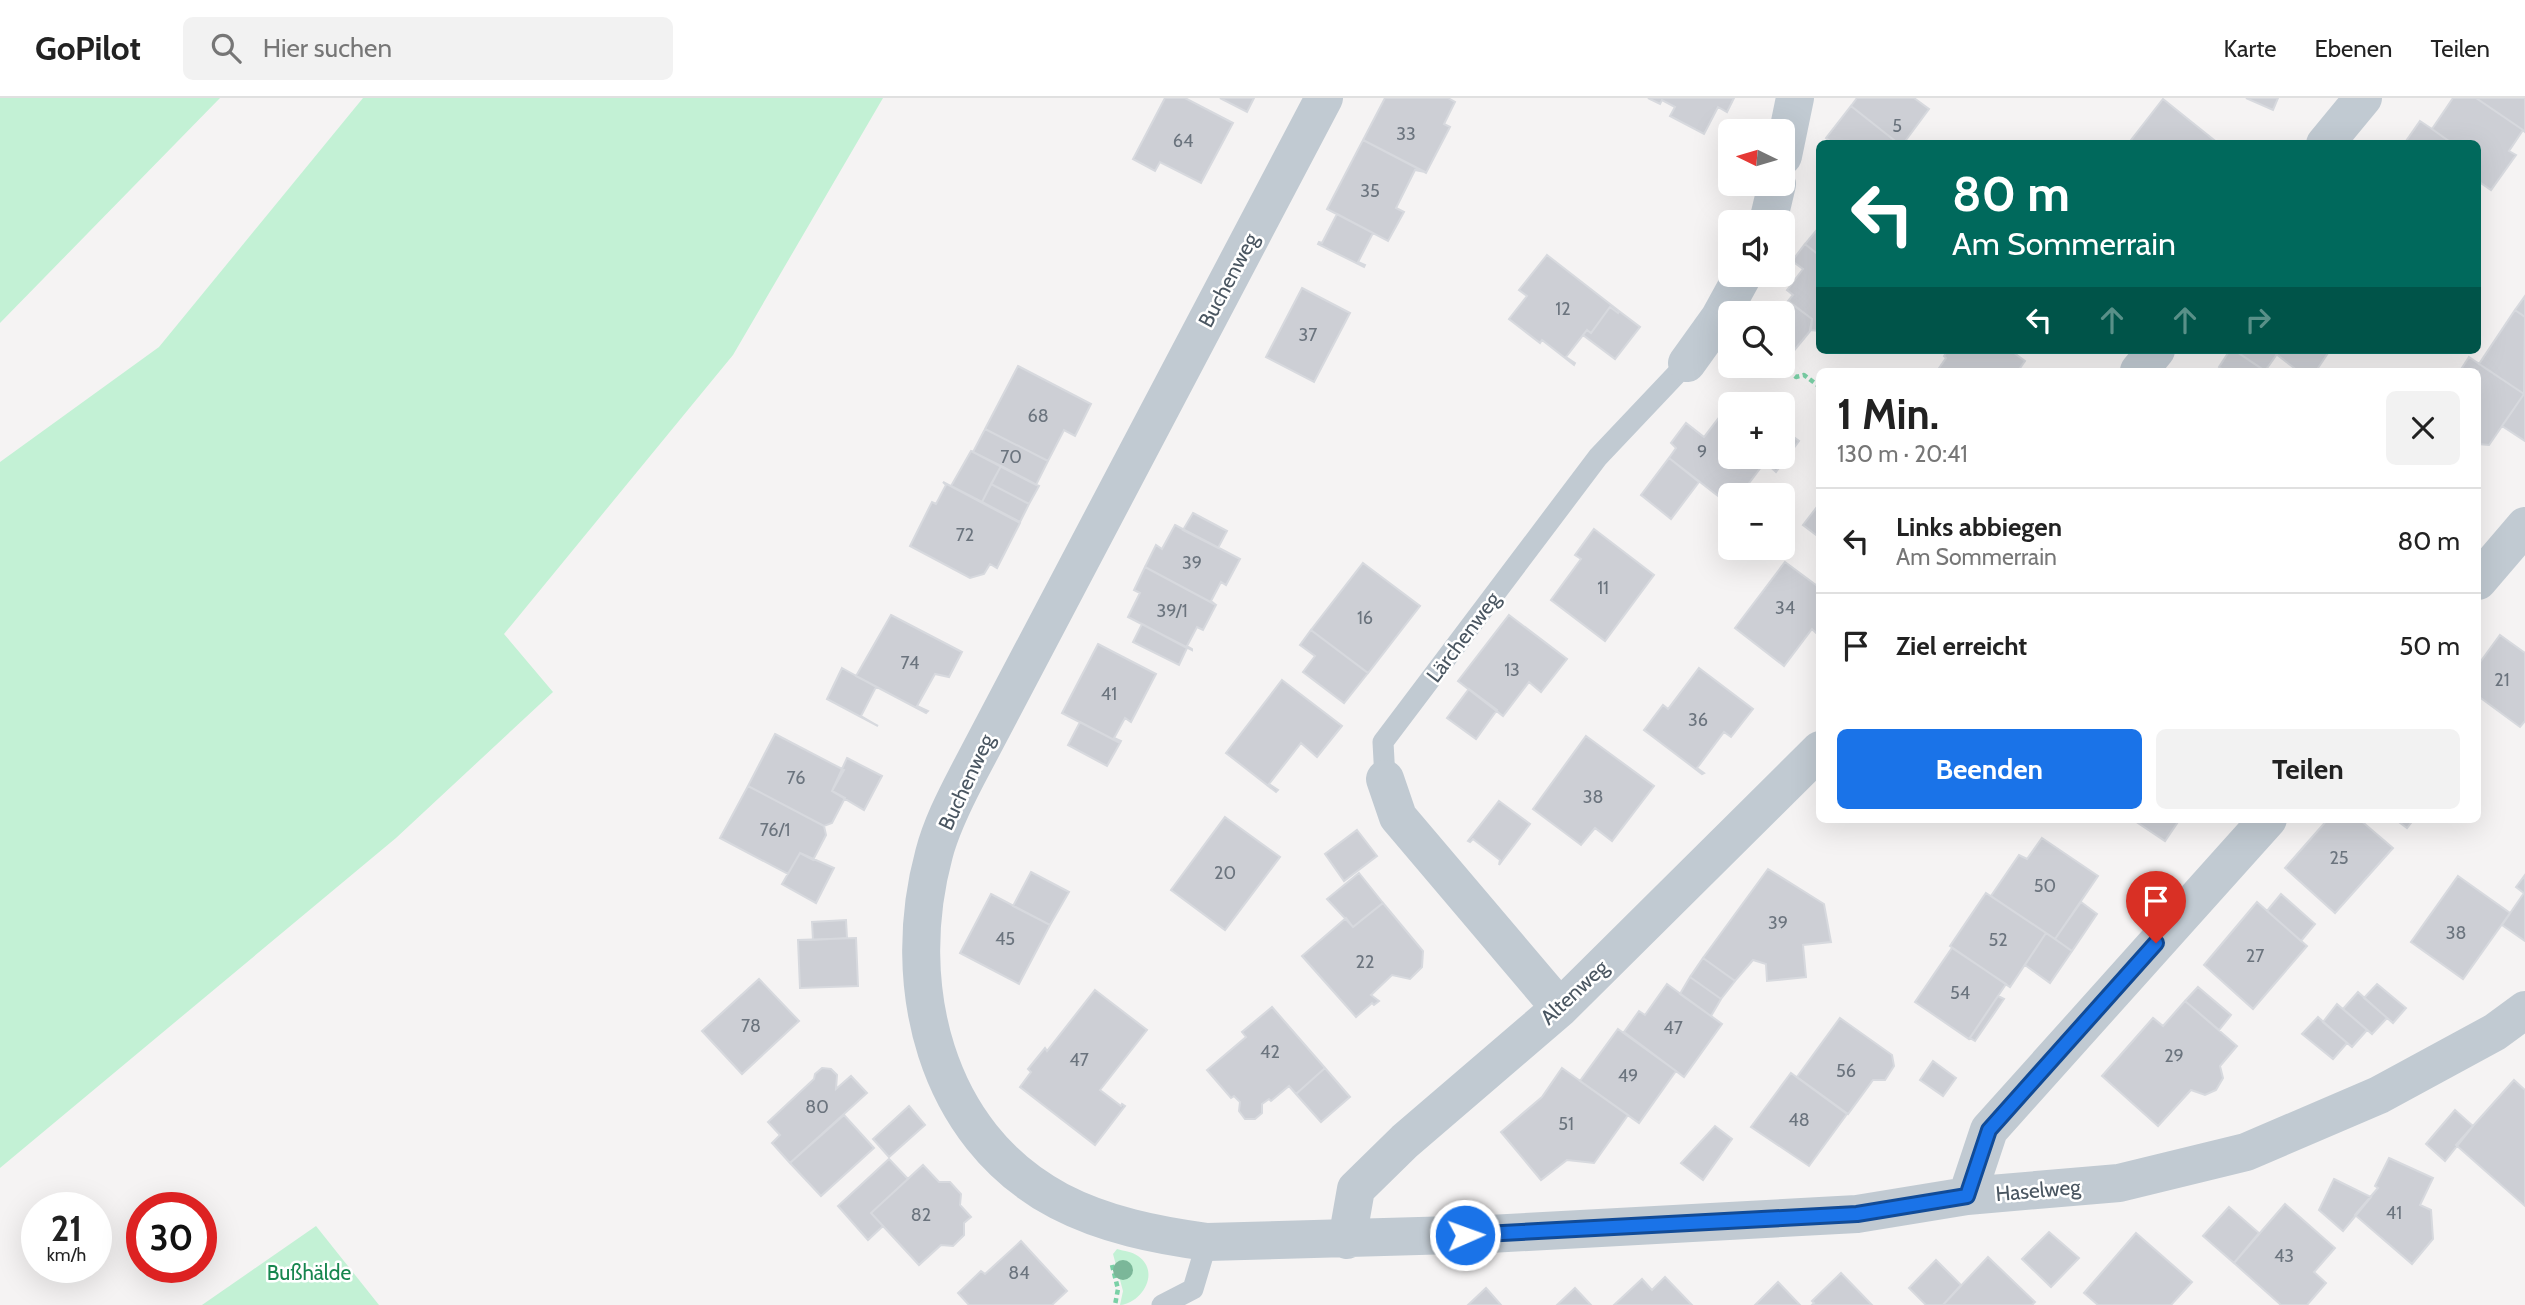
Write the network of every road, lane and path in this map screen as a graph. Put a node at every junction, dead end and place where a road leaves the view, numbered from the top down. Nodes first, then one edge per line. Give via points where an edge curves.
1 (1324, 98) edge
2 (1795, 98) edge
3 (2363, 98) edge
4 (1791, 119) edge
5 (2328, 140) edge
6 (1737, 287) edge
7 (2153, 354) edge
8 (1687, 363) joint
9 (2141, 368) edge
10 (1795, 376) edge
11 (1816, 384) edge
12 (2525, 526) edge
13 (2481, 577) edge
14 (1816, 754) edge
15 (1385, 779) joint
16 (2264, 823) edge
17 (1560, 1008) junction
18 (2525, 1010) edge
19 (1967, 1196) junction
20 (1347, 1240) junction
21 (1207, 1242) junction
22 (1107, 1254) dead end
23 (1115, 1305) edge
24 (1162, 1305) edge

1 - 21 street, Buchenweg via 949,811 934,854 920,943 924,1004 941,1066 981,1140 1059,1201 1134,1229
2 - 4 street
3 - 5 street
6 - 8 street, Lärchenweg
7 - 9 street
8 - 15 lane, Lärchenweg via 1598,457 1383,742
10 - 11 path via 1804,374
12 - 13 street
14 - 17 street, Altenweg
15 - 17 street, Lärchenweg via 1398,817
16 - 19 street via 1989,1130
17 - 20 street, Altenweg via 1356,1189
18 - 19 street, Haselweg via 2495,1032 2379,1095 2246,1152 2119,1183
19 - 20 street, Haselweg via 1857,1214
20 - 21 street, Buchenweg
21 - 24 lane via 1193,1289
22 - 23 path via 1116,1273

